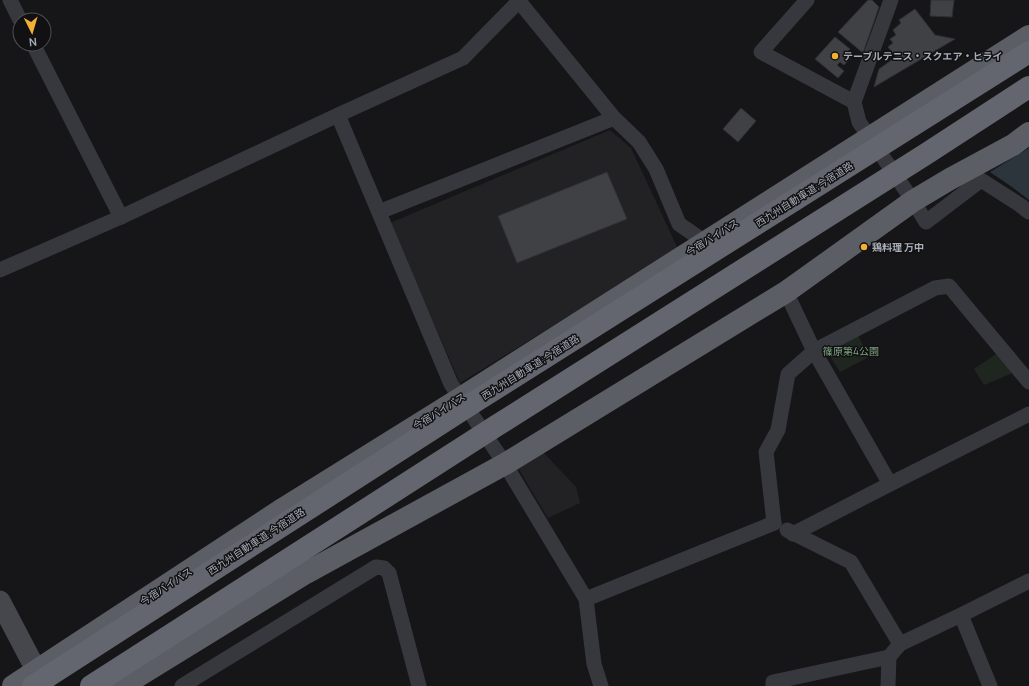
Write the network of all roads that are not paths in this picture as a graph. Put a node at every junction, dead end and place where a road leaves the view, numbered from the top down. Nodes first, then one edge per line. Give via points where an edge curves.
1 (10, 0) edge
2 (807, 0) edge
3 (891, 0) edge
4 (519, 1) edge
5 (16, 12) edge
6 (1029, 36) edge
7 (37, 52) edge
8 (1029, 52) edge
9 (1029, 88) edge
10 (854, 102) junction
11 (338, 115) junction
12 (614, 118) junction
13 (1029, 133) edge
14 (869, 138) junction
15 (913, 201) junction
16 (379, 212) junction
17 (1029, 212) edge
18 (121, 217) junction
19 (704, 242) junction
20 (0, 270) edge
21 (786, 292) junction
22 (814, 351) junction
23 (1029, 382) edge
24 (459, 399) junction
25 (1029, 414) edge
26 (505, 464) junction
27 (890, 484) junction
28 (774, 523) junction
29 (793, 534) junction
30 (1029, 581) edge
31 (586, 598) junction
32 (0, 601) edge
33 (961, 615) junction
34 (900, 644) junction
35 (889, 657) junction
36 (38, 681) edge
37 (13, 686) edge
38 (91, 686) edge
39 (122, 686) edge
40 (182, 686) edge
41 (418, 686) edge
42 (601, 686) edge
43 (773, 686) edge
44 (888, 686) edge
45 (990, 686) edge

1 - 5 street
2 - 10 street via 762,52
3 - 10 street
4 - 11 street via 463,58
4 - 12 street
6 - 14 highway, 今宿バイパス
7 - 18 street
8 - 36 highway, 西九州自動車道;今宿道路, bridge
9 - 38 highway, bridge
10 - 14 street via 859,122
11 - 16 street
11 - 18 street
12 - 16 street
12 - 19 street via 639,142 656,169 679,224
13 - 15 highway via 1013,145
14 - 15 street
14 - 19 highway, 今宿バイパス
15 - 17 street via 926,222 982,180
15 - 21 highway
16 - 24 street via 450,384
18 - 20 street
19 - 24 highway, 今宿バイパス
21 - 22 street
21 - 26 highway
22 - 23 street via 935,288 949,286
22 - 27 street
22 - 28 street via 788,374 778,430 766,452
24 - 26 street
24 - 36 highway, 今宿バイパス via 284,508
25 - 27 street
26 - 31 street
26 - 39 highway via 306,573
27 - 29 street
28 - 29 street
28 - 31 street
29 - 34 street via 851,562
30 - 33 street
31 - 42 street via 594,664
32 - 36 main road
33 - 34 street
33 - 45 street
34 - 35 street
35 - 43 street via 773,682
35 - 44 street
36 - 37 highway, 今宿バイパス
40 - 41 street via 376,567 384,568 389,573

